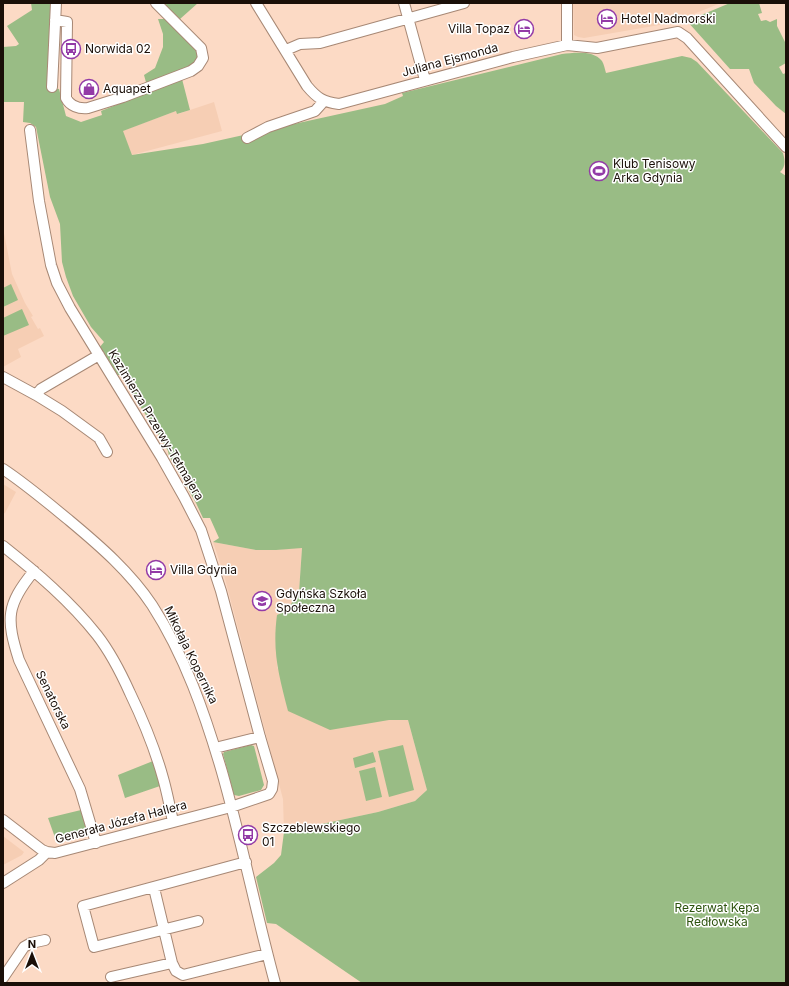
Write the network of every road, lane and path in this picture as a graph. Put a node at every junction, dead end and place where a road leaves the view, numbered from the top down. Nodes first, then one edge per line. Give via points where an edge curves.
1 (56, 3) edge
2 (156, 3) edge
3 (256, 3) edge
4 (404, 3) edge
5 (464, 3) edge
6 (567, 3) edge
7 (408, 19) junction
8 (55, 20) junction
9 (567, 45) junction
10 (286, 50) junction
11 (425, 80) junction
12 (52, 87) dead end
13 (324, 101) junction
14 (30, 130) dead end
15 (247, 138) dead end
16 (786, 147) edge
17 (99, 355) junction
18 (3, 378) edge
19 (36, 395) junction
20 (107, 452) dead end
21 (3, 469) edge
22 (3, 546) edge
23 (34, 571) junction
24 (260, 737) junction
25 (215, 748) junction
26 (231, 807) junction
27 (3, 820) edge
28 (173, 822) junction
29 (96, 843) junction
30 (47, 852) junction
31 (246, 862) junction
32 (3, 884) edge
33 (154, 888) junction
34 (198, 921) dead end
35 (165, 930) junction
36 (45, 940) dead end
37 (267, 954) junction
38 (172, 963) junction
39 (110, 977) dead end
40 (3, 978) edge
41 (275, 983) edge

1 - 8 street
2 - 8 street via 201,48 203,58 198,66 191,72 134,94 88,108 75,107 67,101 67,22
3 - 10 street
4 - 7 street
5 - 7 street
6 - 9 street
7 - 10 street via 320,43 297,44
7 - 11 street
8 - 12 street
9 - 11 street, Juliana Ejsmonda
9 - 16 street, Juliana Ejsmonda via 597,48 672,32 681,33
10 - 13 street via 308,86
11 - 13 street, Juliana Ejsmonda via 342,103
13 - 15 street via 315,111 268,127
14 - 17 street, Kazimierza Przerwy-Tetmajera via 39,201 53,272 70,308
17 - 19 street via 41,389
17 - 24 street, Kazimierza Przerwy-Tetmajera via 181,490 201,530 221,591
18 - 19 street
19 - 20 street via 99,438
21 - 25 street, Mikołaja Kopernika via 26,484 103,549 148,600 169,635 195,690
22 - 23 street
23 - 28 street via 82,618 102,642 120,673 143,721 163,778
23 - 29 street, Senatorska via 17,594 11,608 15,645 19,660 80,789
24 - 25 street
24 - 26 street, Kazimierza Przerwy-Tetmajera via 273,781 272,789 269,794
25 - 26 street, Mikołaja Kopernika
26 - 28 street, Generała Józefa Hallera
26 - 31 street, Mikołaja Kopernika
27 - 30 street, Generała Józefa Hallera
28 - 29 street, Generała Józefa Hallera
29 - 30 street, Generała Józefa Hallera via 62,852
30 - 32 street
31 - 33 street
31 - 37 street, Mikołaja Kopernika
33 - 35 street
33 - 35 street via 83,906 94,947
34 - 35 street
35 - 38 street
36 - 40 street via 24,947
37 - 38 street via 183,975 176,971
37 - 41 street, Mikołaja Kopernika
38 - 39 street

